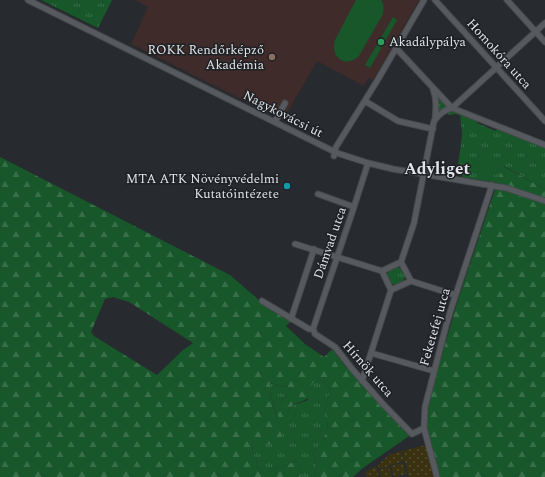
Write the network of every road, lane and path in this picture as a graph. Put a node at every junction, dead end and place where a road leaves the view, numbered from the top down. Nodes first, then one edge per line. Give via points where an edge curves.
1 (28, 0) edge
2 (424, 0) edge
3 (507, 0) edge
4 (436, 1) edge
5 (545, 23) edge
6 (536, 32) junction
7 (545, 42) edge
8 (396, 48) junction
9 (496, 68) junction
10 (432, 87) junction
11 (365, 101) junction
12 (286, 103) dead end
13 (452, 108) junction
14 (434, 121) junction
15 (545, 121) edge
16 (275, 122) junction
17 (433, 129) junction
18 (545, 145) edge
19 (335, 152) junction
20 (368, 163) junction
21 (424, 173) junction
22 (492, 185) junction
23 (318, 194) dead end
24 (545, 201) edge
25 (354, 207) junction
26 (295, 244) dead end
27 (314, 249) junction
28 (337, 257) junction
29 (402, 262) junction
30 (382, 271) junction
31 (410, 281) junction
32 (391, 290) junction
33 (455, 295) junction
34 (262, 301) dead end
35 (291, 319) junction
36 (312, 329) junction
37 (371, 353) junction
38 (434, 371) junction
39 (362, 381) junction
40 (424, 428) junction
41 (438, 477) edge

1 - 16 street, Nagykovácsi út
2 - 8 street
3 - 6 street
4 - 9 street, Homokóra utca
5 - 6 street
6 - 7 street
6 - 9 street
8 - 10 street
8 - 11 street
9 - 13 street
9 - 15 street, Homokóra utca
10 - 13 street
10 - 14 street via 436,102
11 - 17 street via 398,121
11 - 19 street
12 - 16 street
13 - 14 street via 443,111
13 - 18 street
14 - 17 street
16 - 19 street, Nagykovácsi út
17 - 21 street
19 - 20 street, Nagykovácsi út
20 - 21 street, Nagykovácsi út
20 - 25 street, Dámvad utca
21 - 22 street, Nagykovácsi út
21 - 29 street via 414,223
22 - 24 street, Nagykovácsi út
22 - 33 street, Feketefej utca
23 - 25 street
25 - 28 street, Dámvad utca
26 - 27 street
27 - 28 street
27 - 35 street
28 - 30 street
28 - 36 street, Dámvad utca
29 - 30 street
29 - 31 street
30 - 32 street
31 - 32 street
31 - 33 street
32 - 37 street
33 - 38 street, Feketefej utca
34 - 35 street, Hírnök utca
35 - 36 street, Hírnök utca
36 - 39 street, Hírnök utca via 315,334 335,347
37 - 38 street
37 - 39 street
38 - 40 street, Feketefej utca via 425,407
39 - 40 street, Hírnök utca via 412,434
40 - 41 street, Feketefej utca

